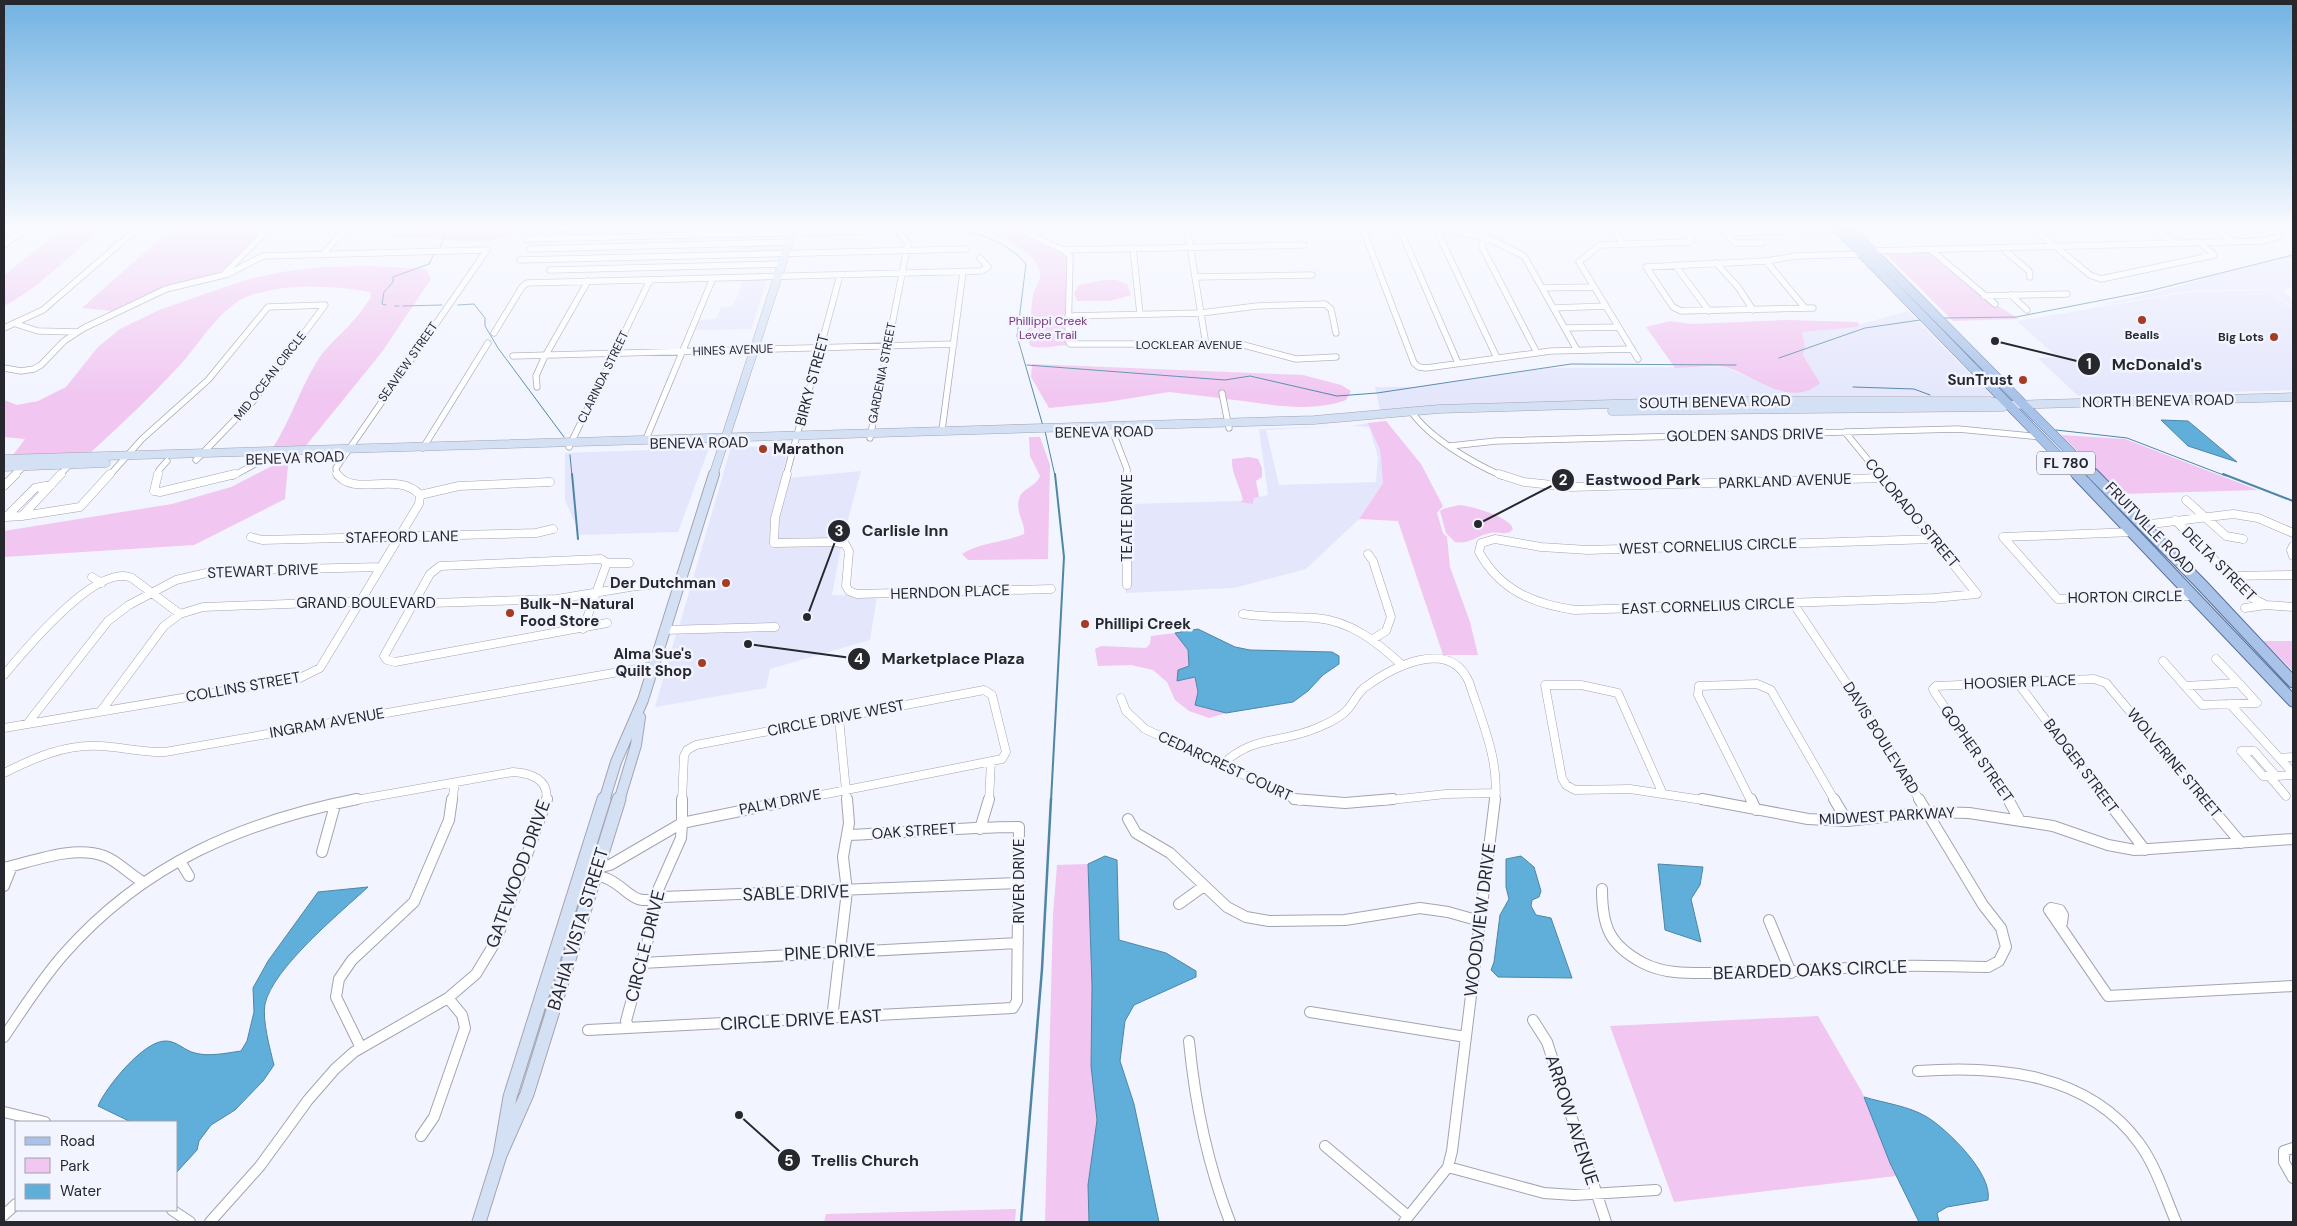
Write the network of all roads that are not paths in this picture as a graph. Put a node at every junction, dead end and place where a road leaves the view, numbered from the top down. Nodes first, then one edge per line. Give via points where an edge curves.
1 (73, 284) edge
2 (188, 284) edge
3 (463, 284) edge
4 (525, 284) edge
5 (587, 284) edge
6 (648, 284) edge
7 (710, 284) edge
8 (775, 284) edge
9 (838, 284) edge
10 (899, 284) edge
11 (961, 284) edge
12 (1070, 284) edge
13 (1137, 284) edge
14 (1197, 284) edge
15 (1384, 284) edge
16 (1424, 284) edge
17 (1462, 284) edge
18 (1501, 284) edge
19 (1540, 284) edge
20 (1591, 284) edge
21 (1658, 284) edge
22 (1687, 284) edge
23 (1735, 284) edge
24 (1785, 284) edge
25 (1894, 284) edge
26 (1905, 284) edge
27 (1970, 284) edge
28 (1593, 287) junction
29 (1542, 288) junction
30 (1902, 294) junction
31 (2067, 294) dead end
32 (2011, 295) junction
33 (1984, 296) junction
34 (1994, 304) dead end
35 (1606, 306) junction
36 (1554, 308) junction
37 (1805, 308) junction
38 (1814, 308) dead end
39 (1753, 310) junction
40 (2027, 310) dead end
41 (1709, 311) junction
42 (1201, 313) junction
43 (1140, 314) junction
44 (1068, 316) junction
45 (16, 324) junction
46 (1946, 326) junction
47 (1618, 327) junction
48 (4, 328) edge
49 (1565, 328) junction
50 (77, 332) junction
51 (494, 333) dead end
52 (1336, 333) dead end
53 (488, 343) dead end
54 (954, 344) junction
55 (1206, 345) junction
56 (887, 346) junction
57 (821, 348) junction
58 (1632, 349) junction
59 (753, 350) junction
60 (1577, 350) junction
61 (682, 352) junction
62 (1537, 353) junction
63 (615, 354) junction
64 (546, 355) junction
65 (513, 356) dead end
66 (1336, 357) dead end
67 (1497, 358) junction
68 (1638, 359) dead end
69 (1458, 363) junction
70 (4, 368) edge
71 (537, 388) dead end
72 (1222, 393) dead end
73 (2293, 397) edge
74 (2024, 404) junction
75 (2008, 405) junction
76 (1423, 413) joint
77 (1413, 414) junction
78 (1229, 425) junction
79 (1110, 428) junction
80 (942, 430) junction
81 (1024, 430) junction
82 (1845, 432) junction
83 (870, 435) junction
84 (798, 437) junction
85 (2041, 437) junction
86 (646, 439) junction
87 (724, 440) junction
88 (570, 444) junction
89 (1450, 446) junction
90 (421, 450) junction
91 (345, 453) junction
92 (203, 454) junction
93 (32, 458) junction
94 (4, 459) edge
95 (124, 459) junction
96 (264, 459) junction
97 (196, 460) junction
98 (167, 461) junction
99 (70, 464) junction
100 (23, 466) junction
101 (4, 467) edge
102 (1883, 478) junction
103 (550, 482) dead end
104 (51, 485) junction
105 (4, 486) edge
106 (420, 496) junction
107 (2186, 500) dead end
108 (2110, 508) junction
109 (22, 516) junction
110 (2203, 516) junction
111 (2174, 520) junction
112 (2143, 525) junction
113 (553, 529) dead end
114 (2133, 532) junction
115 (2293, 533) edge
116 (251, 537) dead end
117 (400, 537) junction
118 (1934, 539) junction
119 (2243, 539) dead end
120 (1483, 541) joint
121 (2293, 546) edge
122 (2170, 552) junction
123 (1368, 554) dead end
124 (2293, 556) edge
125 (629, 562) dead end
126 (607, 563) junction
127 (382, 567) junction
128 (2293, 575) edge
129 (2230, 576) junction
130 (92, 577) dead end
131 (102, 583) junction
132 (678, 584) junction
133 (1127, 584) dead end
134 (1052, 589) dead end
135 (849, 591) joint
136 (151, 593) junction
137 (596, 593) junction
138 (2194, 596) junction
139 (1976, 597) joint
140 (360, 602) junction
141 (413, 603) junction
142 (1793, 603) junction
143 (2266, 605) junction
144 (2293, 607) edge
145 (2245, 608) dead end
146 (180, 614) junction
147 (1243, 614) dead end
148 (607, 623) dead end
149 (775, 626) dead end
150 (582, 629) junction
151 (664, 630) junction
152 (1373, 639) junction
153 (2216, 659) dead end
154 (2163, 661) dead end
155 (1402, 665) junction
156 (653, 666) junction
157 (4, 674) edge
158 (2017, 682) junction
159 (2293, 682) edge
160 (2106, 683) joint
161 (2239, 683) junction
162 (2185, 686) junction
163 (1934, 687) joint
164 (1121, 698) dead end
165 (643, 700) junction
166 (2293, 701) edge
167 (2230, 704) junction
168 (101, 711) junction
169 (839, 718) junction
170 (27, 724) junction
171 (4, 728) edge
172 (687, 750) joint
173 (2293, 757) edge
174 (2280, 758) junction
175 (991, 761) junction
176 (1222, 765) junction
177 (4, 773) edge
178 (2293, 774) edge
179 (456, 783) junction
180 (847, 789) junction
181 (1662, 792) junction
182 (1496, 793) junction
183 (2286, 796) dead end
184 (335, 805) junction
185 (1756, 810) junction
186 (1928, 812) junction
187 (1128, 819) dead end
188 (1847, 821) junction
189 (2020, 821) junction
190 (683, 822) junction
191 (980, 829) junction
192 (848, 835) junction
193 (2293, 840) edge
194 (2241, 843) junction
195 (2145, 850) junction
196 (322, 852) dead end
197 (180, 861) junction
198 (8, 867) edge
199 (595, 872) junction
200 (580, 873) junction
201 (190, 876) dead end
202 (143, 882) junction
203 (1019, 883) junction
204 (4, 886) edge
205 (1204, 886) junction
206 (1602, 889) dead end
207 (847, 891) junction
208 (654, 899) junction
209 (1981, 900) joint
210 (1179, 904) dead end
211 (1480, 920) junction
212 (1769, 920) dead end
213 (2058, 923) dead end
214 (1018, 943) junction
215 (840, 952) junction
216 (642, 962) junction
217 (1791, 974) junction
218 (2293, 986) edge
219 (448, 998) junction
220 (1014, 1008) joint
221 (1310, 1012) dead end
222 (832, 1019) junction
223 (1533, 1020) dead end
224 (629, 1028) junction
225 (588, 1030) dead end
226 (4, 1037) edge
227 (1466, 1038) junction
228 (1189, 1041) dead end
229 (361, 1048) junction
230 (1918, 1070) dead end
231 (4, 1112) edge
232 (41, 1121) edge
233 (420, 1136) dead end
234 (1325, 1146) dead end
235 (2293, 1148) edge
236 (500, 1155) junction
237 (1448, 1168) junction
238 (2293, 1178) edge
239 (1656, 1190) dead end
240 (1597, 1195) junction
241 (15, 1205) edge
242 (174, 1211) edge
243 (4, 1215) edge
244 (1406, 1219) edge
245 (190, 1222) edge
246 (210, 1222) edge
247 (479, 1222) edge
248 (1230, 1222) edge
249 (1606, 1222) edge
250 (2176, 1222) edge

1 - 45 street via 43,310
2 - 50 street via 166,289
3 - 91 street, SEAVIEW STREET
4 - 51 street
5 - 64 street
6 - 63 street, CLARINDA STREET
7 - 61 street
8 - 59 main road, BAHIA VISTA STREET
9 - 57 street, BIRKY STREET
10 - 56 street, GARDENIA STREET
11 - 54 street
12 - 44 street
13 - 43 street
14 - 42 street
15 - 69 street via 1414,363 1419,367
16 - 69 street
17 - 67 street
18 - 62 street
19 - 29 street
20 - 28 street
21 - 41 street via 1674,308 1686,312
22 - 41 street
23 - 39 street
24 - 37 street
25 - 30 main road, FRUITVILLE ROAD / FL 780
26 - 46 main road, FRUITVILLE ROAD / FL 780
27 - 33 street
28 - 29 street
28 - 35 street
29 - 36 street
30 - 46 main road via 1912,298 1934,320
30 - 75 main road, FRUITVILLE ROAD / FL 780
31 - 32 street
32 - 33 street
32 - 40 street
33 - 34 street
35 - 36 street
35 - 47 street
36 - 49 street
37 - 38 street
37 - 39 street
39 - 41 street
42 - 43 street
42 - 52 street via 1257,306 1321,304 1330,307
42 - 55 street
43 - 44 street
44 - 55 street, LOCKLEAR AVENUE via 1070,344
45 - 48 street
45 - 50 street via 36,332
46 - 74 main road, FRUITVILLE ROAD / FL 780
47 - 49 street
47 - 58 street
49 - 60 street
50 - 70 street via 38,367 21,371
53 - 90 street
54 - 56 street, HINES AVENUE
54 - 80 street
55 - 66 street, LOCKLEAR AVENUE via 1249,345 1296,359
56 - 57 street, HINES AVENUE
56 - 83 street, GARDENIA STREET
57 - 59 street, HINES AVENUE
57 - 84 street, BIRKY STREET
58 - 60 street
58 - 68 street
59 - 61 street, HINES AVENUE
59 - 87 main road, BAHIA VISTA STREET
60 - 62 street
61 - 63 street, HINES AVENUE
61 - 86 street
62 - 67 street
63 - 64 street, HINES AVENUE
63 - 88 street, CLARINDA STREET
64 - 65 street, HINES AVENUE
64 - 71 street via 536,376
67 - 69 street
72 - 78 street
73 - 74 main road, NORTH BENEVA ROAD
74 - 75 main road, SOUTH BENEVA ROAD
74 - 112 main road, FRUITVILLE ROAD / FL 780
75 - 76 main road, SOUTH BENEVA ROAD via 1997,408
75 - 85 main road, FRUITVILLE ROAD / FL 780
76 - 77 main road, BENEVA ROAD
77 - 78 main road, BENEVA ROAD via 1316,426
77 - 89 street, PARKLAND AVENUE
78 - 79 main road, BENEVA ROAD
79 - 81 main road, BENEVA ROAD
79 - 133 street, TEATE DRIVE via 1127,469
80 - 81 main road, BENEVA ROAD
80 - 83 main road, BENEVA ROAD
81 - 83 main road, BENEVA ROAD
82 - 85 street, GOLDEN SANDS DRIVE via 1970,429
82 - 89 street, GOLDEN SANDS DRIVE via 1490,442
82 - 102 street, COLORADO STREET
83 - 84 main road, BENEVA ROAD
84 - 87 main road, BENEVA ROAD
84 - 135 street, BIRKY STREET via 786,472 774,543 845,544 849,550 845,584
85 - 108 main road, FRUITVILLE ROAD / FL 780
86 - 87 main road, BENEVA ROAD
86 - 88 main road, BENEVA ROAD
87 - 88 main road, BENEVA ROAD
87 - 132 main road, BAHIA VISTA STREET
88 - 90 main road, BENEVA ROAD
89 - 102 street, PARKLAND AVENUE via 1473,463 1496,474 1552,486
90 - 91 main road, BENEVA ROAD
91 - 92 main road, BENEVA ROAD
91 - 96 main road, BENEVA ROAD
91 - 106 street via 335,470 342,481 358,485 404,485 416,490
92 - 95 main road, BENEVA ROAD
92 - 95 street, MID OCEAN CIRCLE via 255,399 325,305 268,307 208,380 154,427
92 - 97 street, MID OCEAN CIRCLE
93 - 94 main road, BENEVA ROAD
93 - 95 main road, BENEVA ROAD
93 - 100 street
95 - 98 main road, BENEVA ROAD
95 - 99 main road, BENEVA ROAD
95 - 109 street via 80,507
96 - 97 main road, BENEVA ROAD
96 - 98 street via 224,478 154,491 159,470
97 - 98 main road, BENEVA ROAD
99 - 100 main road, BENEVA ROAD
99 - 104 street
100 - 101 main road, BENEVA ROAD
100 - 105 street
102 - 118 street, COLORADO STREET
103 - 106 street via 459,486
104 - 109 street
104 - 109 street via 35,488 6,517
106 - 117 street, COLLINS STREET via 419,504
107 - 110 street
108 - 112 main road
108 - 114 main road, FRUITVILLE ROAD / FL 780
110 - 111 street
110 - 115 street via 2246,515
110 - 119 street via 2226,536
111 - 112 street
111 - 129 street, DELTA STREET
112 - 122 main road, FRUITVILLE ROAD / FL 780
113 - 117 street, STAFFORD LANE via 536,533
114 - 122 main road
114 - 138 main road, FRUITVILLE ROAD / FL 780
114 - 138 street, HORTON CIRCLE via 2004,537 2058,599
116 - 117 street, STAFFORD LANE via 262,540
117 - 127 street, COLLINS STREET
118 - 120 street, WEST CORNELIUS CIRCLE via 1588,550 1494,539
118 - 139 street, COLORADO STREET via 1974,588
120 - 142 street, EAST CORNELIUS CIRCLE via 1478,552 1499,581 1521,596 1556,608 1587,610
121 - 124 street
122 - 159 main road, FRUITVILLE ROAD / FL 780
123 - 152 street via 1391,617 1386,631
125 - 126 street
126 - 137 street
126 - 141 street via 597,559 446,565 432,571
127 - 136 street, STEWART DRIVE via 208,572 185,577
127 - 140 street, COLLINS STREET
128 - 129 street
129 - 143 street, DELTA STREET via 2252,598
130 - 131 street
131 - 136 street via 116,576 127,576
131 - 157 street via 71,602 53,618
132 - 137 street, GRAND BOULEVARD via 636,586
132 - 151 main road, BAHIA VISTA STREET
134 - 135 street, HERNDON PLACE via 863,594
136 - 146 street
136 - 170 street, STEWART DRIVE via 108,621
137 - 141 street, GRAND BOULEVARD via 557,599
137 - 150 street
138 - 166 main road, FRUITVILLE ROAD / FL 780
139 - 142 street, EAST CORNELIUS CIRCLE
140 - 141 street, GRAND BOULEVARD
140 - 146 street, GRAND BOULEVARD via 213,606
140 - 168 street, COLLINS STREET via 320,668 312,674
141 - 150 street via 385,653 387,660 404,660
142 - 186 street, DAVIS BOULEVARD
143 - 144 street
143 - 145 street
146 - 168 street, GRAND BOULEVARD via 161,630
147 - 152 street via 1335,621 1356,628
148 - 150 street
149 - 151 street
151 - 156 main road, BAHIA VISTA STREET
152 - 155 street
153 - 161 street
154 - 162 street
155 - 176 street, WOODVIEW DRIVE via 1362,689 1336,718 1303,735 1251,743 1233,753
155 - 182 street, WOODVIEW DRIVE via 1420,659 1442,660 1464,673 1492,754
156 - 165 main road, BAHIA VISTA STREET
156 - 177 street, INGRAM AVENUE via 165,752 139,753 99,746 72,748 42,755
158 - 160 street, HOOSIER PLACE via 2094,679
158 - 163 street, HOOSIER PLACE
158 - 195 street, BADGER STREET
160 - 194 street, WOLVERINE STREET
161 - 162 street
161 - 167 street via 2257,702
162 - 167 street via 2202,705
163 - 189 street, GOPHER STREET
164 - 176 street, CEDARCREST COURT via 1126,711 1145,729
165 - 199 main road, BAHIA VISTA STREET via 636,745
165 - 200 main road, BAHIA VISTA STREET via 616,762
167 - 174 street
168 - 170 street, COLLINS STREET
169 - 172 street, CIRCLE DRIVE WEST via 696,745
169 - 175 street, CIRCLE DRIVE WEST via 987,690 992,695 1006,752 1002,759
169 - 180 street
170 - 171 street, COLLINS STREET
172 - 190 street, CIRCLE DRIVE via 684,756
173 - 174 street
174 - 178 street
175 - 180 street, PALM DRIVE
175 - 191 street via 989,803
176 - 182 street, CEDARCREST COURT via 1305,802 1468,791
178 - 183 street via 2272,776
179 - 184 street, GATEWOOD DRIVE
179 - 219 street, GATEWOOD DRIVE via 520,772 539,777 547,798 496,941 476,974
179 - 229 street via 449,820 414,902 352,960 339,979 336,997
180 - 190 street, PALM DRIVE
180 - 192 street
181 - 181 street, MIDWEST PARKWAY via 1568,788 1562,778 1545,685 1550,682 1618,693
181 - 185 street, MIDWEST PARKWAY
182 - 211 street, WOODVIEW DRIVE
184 - 196 street
184 - 197 street, GATEWOOD DRIVE via 252,826 221,838
185 - 188 street, MIDWEST PARKWAY via 1808,820
185 - 188 street via 1698,694 1699,686 1757,684 1770,690
186 - 188 street, MIDWEST PARKWAY
186 - 189 street, MIDWEST PARKWAY via 1962,812
186 - 209 street, DAVIS BOULEVARD
187 - 205 street via 1136,832 1170,853
189 - 195 street, MIDWEST PARKWAY via 2053,826 2108,845
190 - 199 street, PALM DRIVE
190 - 208 street, CIRCLE DRIVE via 678,849
191 - 192 street, OAK STREET via 961,827 928,832
191 - 203 street, RIVER DRIVE via 1019,827
192 - 207 street via 843,857
193 - 194 street, MIDWEST PARKWAY
194 - 195 street, MIDWEST PARKWAY
197 - 201 street
197 - 202 street, GATEWOOD DRIVE
198 - 202 street via 75,854 96,854
198 - 204 street
199 - 200 street, SABLE DRIVE
199 - 208 street, SABLE DRIVE via 633,898 647,902
199 - 236 main road, BAHIA VISTA STREET via 527,1094
200 - 236 main road, BAHIA VISTA STREET via 510,1097
202 - 226 street, GATEWOOD DRIVE via 69,948 34,991
203 - 207 street, SABLE DRIVE
203 - 214 street, RIVER DRIVE
205 - 210 street
205 - 211 street via 1227,907 1246,917 1261,920 1345,920 1420,908
206 - 217 street, BEARDED OAKS CIRCLE via 1600,908 1610,935 1628,955 1644,964 1675,973
207 - 208 street, SABLE DRIVE
207 - 215 street
208 - 216 street, CIRCLE DRIVE
209 - 217 street, BEARDED OAKS CIRCLE via 2005,938 2005,952 1995,965 1979,969 1896,966
211 - 227 street, WOODVIEW DRIVE
212 - 217 street
213 - 218 street via 2108,996
214 - 215 street, PINE DRIVE
214 - 220 street, RIVER DRIVE via 1017,1001
215 - 216 street, PINE DRIVE
215 - 222 street
216 - 224 street, CIRCLE DRIVE via 626,1021
219 - 229 street, GATEWOOD DRIVE
219 - 233 street via 462,1015 465,1028 434,1117
220 - 222 street, CIRCLE DRIVE EAST
221 - 227 street
222 - 224 street, CIRCLE DRIVE EAST
223 - 240 street, ARROW AVENUE via 1547,1042
224 - 225 street, CIRCLE DRIVE EAST
227 - 237 street, WOODVIEW DRIVE
228 - 248 street via 1192,1085 1202,1138
229 - 246 street, GATEWOOD DRIVE via 321,1084 260,1166
230 - 250 street via 1959,1067 2016,1073 2064,1086 2093,1101 2118,1120 2140,1144
231 - 232 street
234 - 244 street
235 - 238 street via 2284,1151 2282,1156
236 - 247 main road, BAHIA VISTA STREET
237 - 240 street via 1544,1193
237 - 244 street
239 - 240 street
240 - 249 street, ARROW AVENUE
241 - 243 street
242 - 245 street

